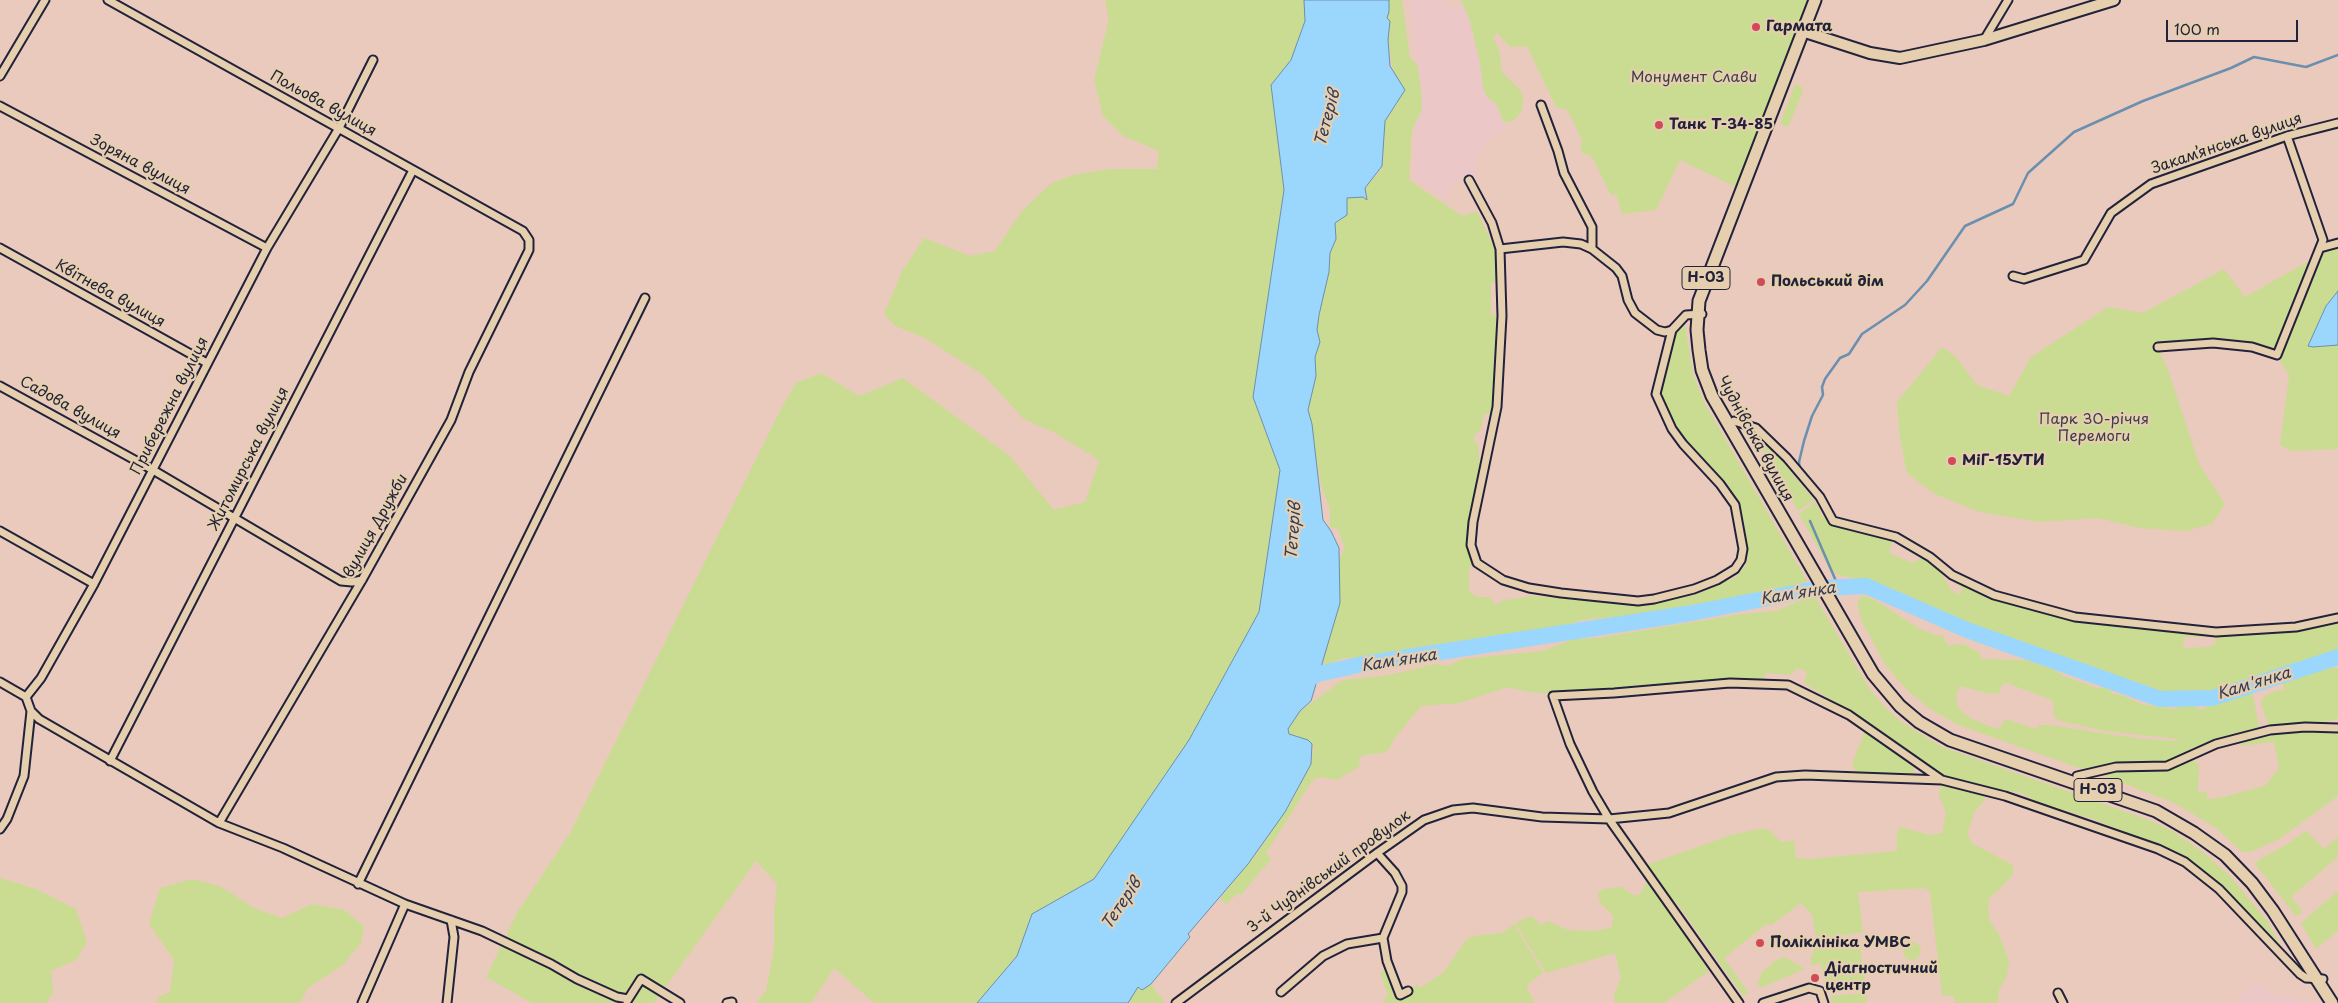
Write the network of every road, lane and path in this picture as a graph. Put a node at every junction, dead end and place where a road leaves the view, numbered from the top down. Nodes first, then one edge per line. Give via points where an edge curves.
1 (45, 0) edge
2 (108, 0) edge
3 (1815, 0) edge
4 (1822, 0) edge
5 (2008, 0) edge
6 (2114, 0) edge
7 (1804, 32) junction
8 (1984, 40) junction
9 (373, 60) dead end
10 (0, 76) edge
11 (1541, 105) dead end
12 (0, 106) edge
13 (2338, 123) edge
14 (339, 128) junction
15 (2287, 136) junction
16 (413, 170) junction
17 (1469, 180) dead end
18 (523, 231) joint
19 (2338, 243) edge
20 (0, 248) edge
21 (267, 248) junction
22 (2320, 248) junction
23 (1500, 249) junction
24 (1592, 249) junction
25 (2013, 276) dead end
26 (645, 298) dead end
27 (1700, 314) junction
28 (1672, 330) junction
29 (2158, 347) dead end
30 (207, 363) junction
31 (0, 386) edge
32 (1734, 421) junction
33 (153, 470) junction
34 (234, 519) junction
35 (0, 531) edge
36 (1803, 548) junction
37 (362, 580) junction
38 (94, 584) junction
39 (2338, 618) edge
40 (1855, 638) junction
41 (0, 682) edge
42 (26, 697) junction
43 (31, 711) junction
44 (2338, 728) edge
45 (110, 762) junction
46 (2077, 776) junction
47 (1942, 780) junction
48 (1609, 819) junction
49 (219, 823) junction
50 (0, 829) edge
51 (1377, 853) junction
52 (358, 884) junction
53 (405, 904) junction
54 (451, 920) junction
55 (1383, 938) junction
56 (2320, 980) junction
57 (1408, 991) dead end
58 (1282, 992) dead end
59 (2058, 993) dead end
60 (628, 1001) edge
61 (362, 1003) edge
62 (447, 1003) edge
63 (680, 1003) edge
64 (1176, 1003) edge
65 (1739, 1003) edge
66 (1763, 1003) edge
67 (1824, 1003) edge
68 (2063, 1003) edge
69 (2332, 1003) edge
70 (2338, 1003) edge

1 - 10 street
2 - 14 street, Польова вулиця
3 - 7 main road, Чуднівська вулиця / Н-03
4 - 7 main road, Чуднівська вулиця / Н-03
5 - 8 street
6 - 8 street
7 - 8 street via 1870,53 1900,58
7 - 27 main road, Чуднівська вулиця / Н-03 via 1703,285
9 - 14 street, Прибережна вулиця
11 - 24 street via 1564,174 1592,227
12 - 21 street, Зоряна вулиця
13 - 15 street, Закамʼянська вулиця
14 - 16 street, Польова вулиця
14 - 21 street, Прибережна вулиця
15 - 22 street via 2323,240
15 - 25 street, Закамʼянська вулиця via 2151,184 2111,212 2084,260 2024,279
16 - 18 street, Польова вулиця
16 - 34 street, Житомирська вулиця
17 - 23 street via 1492,223
18 - 37 street, вулиця Дружби via 529,240 529,250 469,372 451,420
19 - 22 street
20 - 30 street, Квітнева вулиця
21 - 30 street, Прибережна вулиця
22 - 29 street via 2277,355 2252,347 2213,343
23 - 24 street via 1563,242
23 - 28 street via 1502,316 1497,407 1471,545 1477,563 1503,580 1529,588 1628,601 1677,594 1710,583 1735,569 1743,549 1734,505 1720,484 1683,444 1656,394
24 - 28 street via 1622,276 1635,313 1656,330
26 - 52 street
27 - 28 street via 1686,315
27 - 32 main road, Чуднівська вулиця / Н-03 via 1715,388
27 - 36 main road, Чуднівська вулиця / Н-03 via 1702,370 1712,396
30 - 33 street, Прибережна вулиця
31 - 33 street, Садова вулиця
32 - 36 main road, Чуднівська вулиця / Н-03
32 - 39 street via 1756,428 1787,458 1820,497 1833,521 1896,537 1930,557 1952,575 1994,595 2075,616 2216,632 2296,627
33 - 34 street, Садова вулиця
33 - 38 street, Прибережна вулиця
34 - 37 street, Садова вулиця via 341,581
34 - 45 street, Житомирська вулиця
35 - 38 street
36 - 40 main road, Н-03
37 - 49 street, вулиця Дружби
38 - 42 street, Прибережна вулиця via 41,678
40 - 46 main road, Н-03 via 1883,678 1926,719 1968,739
40 - 56 main road, Н-03 via 1873,674 1889,695 1932,730 2156,811 2212,845 2238,868 2274,911
41 - 42 street
42 - 43 street
43 - 45 street
43 - 50 street via 24,776
44 - 46 street via 2270,730 2216,744 2167,766 2116,768
45 - 49 street
46 - 56 main road, Н-03 via 2158,805 2185,819 2229,850 2278,908
47 - 48 street, 3-й Чуднівський провулок via 1805,775 1776,777 1669,812
47 - 48 street via 1849,715 1788,685 1730,683 1553,696 1570,744
47 - 56 street, 3-й Чуднівський провулок via 2005,796 2128,838 2185,862 2231,901 2300,974
48 - 51 street, 3-й Чуднівський провулок via 1457,809 1424,820
48 - 65 street
49 - 52 street via 283,848
51 - 55 street via 1402,886
51 - 64 street, 3-й Чуднівський провулок
52 - 53 street
53 - 54 street
53 - 61 street
54 - 60 street via 512,945 577,980
54 - 62 street via 454,938
55 - 57 street via 1387,961 1400,996
55 - 58 street via 1347,944 1323,956
56 - 69 main road, Н-03
56 - 70 main road, Н-03
59 - 68 street
60 - 63 street via 640,979
66 - 67 street via 1813,988 1820,991

